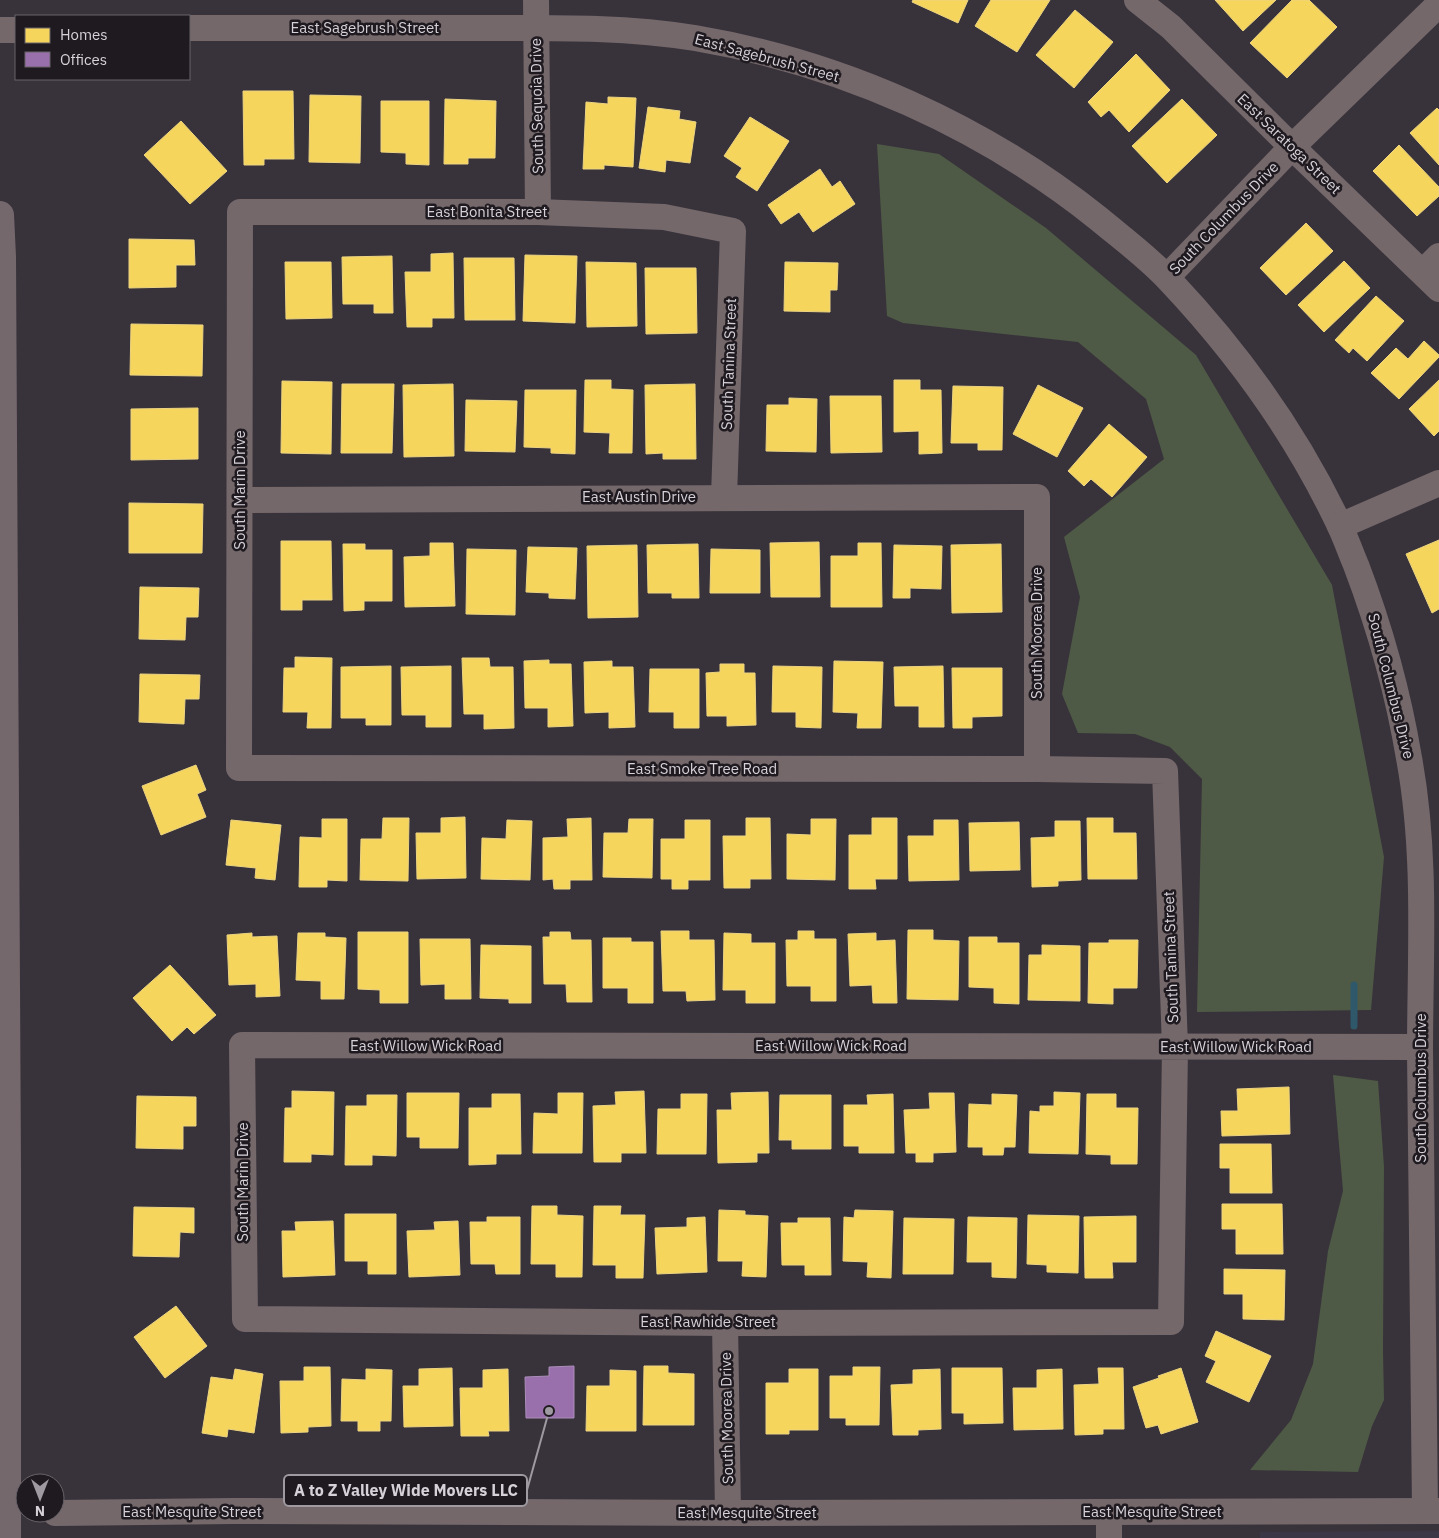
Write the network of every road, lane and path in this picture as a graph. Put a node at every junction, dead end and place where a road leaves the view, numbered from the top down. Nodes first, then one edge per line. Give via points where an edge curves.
1 (536, 0) edge
2 (1137, 0) edge
3 (1439, 4) edge
4 (190, 28) edge
5 (536, 28) junction
6 (0, 30) edge
7 (15, 30) edge
8 (1292, 147) junction
9 (240, 212) joint
10 (538, 212) junction
11 (0, 215) edge
12 (733, 230) joint
13 (1434, 272) edge
14 (1167, 277) junction
15 (1439, 483) edge
16 (724, 497) junction
17 (1037, 497) joint
18 (240, 500) junction
19 (1340, 526) junction
20 (239, 768) joint
21 (1037, 769) junction
22 (1165, 771) joint
23 (1429, 821) edge
24 (242, 1045) joint
25 (1175, 1047) junction
26 (1420, 1047) junction
27 (244, 1319) joint
28 (1171, 1322) joint
29 (726, 1323) junction
30 (1432, 1511) edge
31 (1109, 1512) junction
32 (65, 1513) edge
33 (728, 1513) junction
34 (13, 1521) edge
35 (1109, 1538) edge

1 - 5 street, South Sequoia Drive
2 - 8 street, East Saratoga Street via 1171,27
3 - 8 street, South Columbus Drive
4 - 5 street, East Sagebrush Street
5 - 10 street, South Sequoia Drive
5 - 14 street, East Sagebrush Street via 628,29 698,39 758,52 872,87 958,126 1062,190
6 - 7 street
8 - 13 street, East Saratoga Street
8 - 14 street, South Columbus Drive
9 - 10 street, East Bonita Street
9 - 18 street, South Marin Drive
10 - 12 street, East Bonita Street via 664,217
11 - 34 main road
12 - 16 street, South Tanina Street
14 - 19 street, South Columbus Drive via 1222,342 1288,430
15 - 19 street
16 - 17 street, East Austin Drive
16 - 18 street, East Austin Drive
17 - 21 street, South Moorea Drive
18 - 20 street, South Marin Drive
19 - 23 street, South Columbus Drive via 1385,648 1408,753
20 - 21 street, East Smoke Tree Road
21 - 22 street, East Smoke Tree Road
22 - 25 street, South Tanina Street
23 - 26 street, South Columbus Drive via 1420,863
24 - 25 street, East Willow Wick Road
24 - 27 street, South Marin Drive
25 - 26 street, East Willow Wick Road
25 - 28 street, South Tanina Street
26 - 30 street, South Columbus Drive
27 - 29 street, East Rawhide Street
28 - 29 street, East Rawhide Street
29 - 33 street, South Moorea Drive
30 - 31 street, East Mesquite Street
31 - 33 street, East Mesquite Street
31 - 35 street
32 - 33 street, East Mesquite Street

